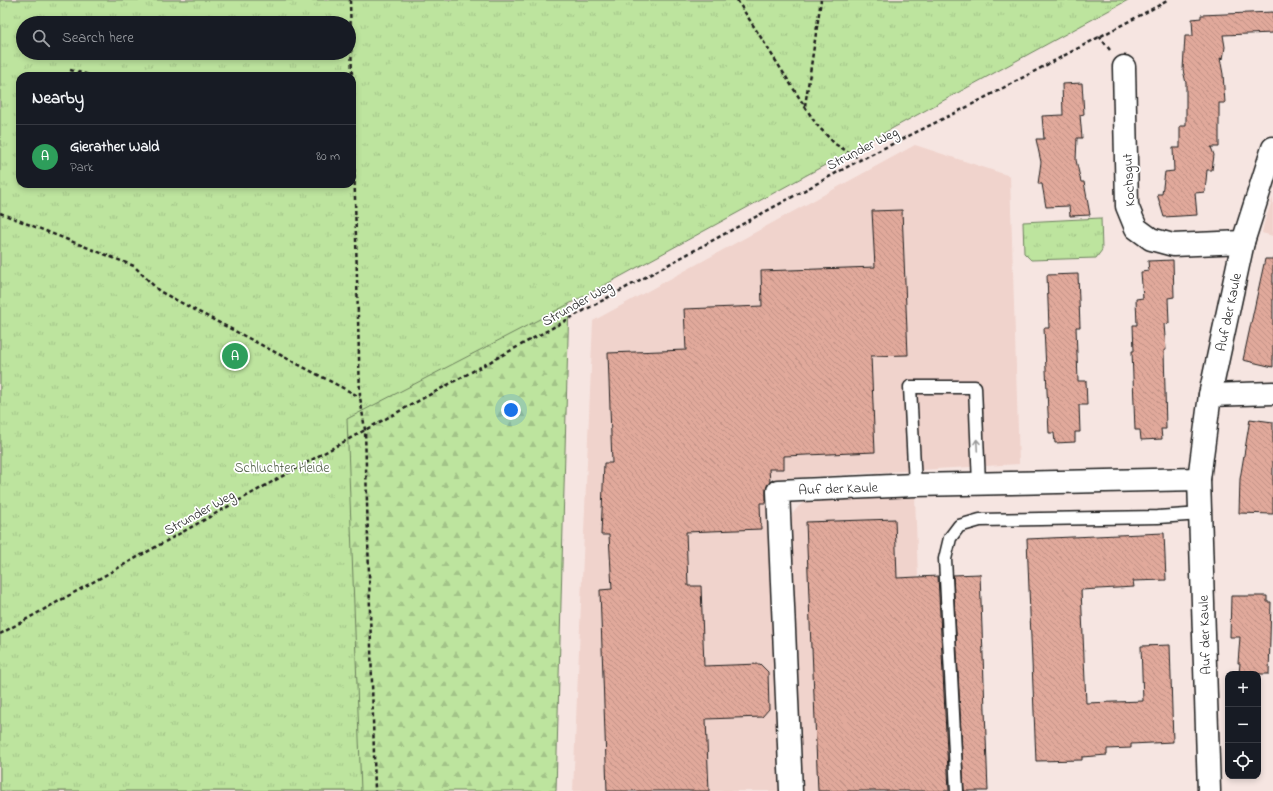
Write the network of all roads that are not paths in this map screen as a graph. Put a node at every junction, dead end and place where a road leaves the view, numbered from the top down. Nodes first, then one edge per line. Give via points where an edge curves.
1 (1124, 67) dead end
2 (1273, 148) edge
3 (1243, 242) junction
4 (1273, 393) edge
5 (1210, 395) junction
6 (1199, 479) junction
7 (979, 484) junction
8 (915, 485) junction
9 (1201, 514) junction
10 (791, 791) edge
11 (957, 791) edge
12 (1209, 791) edge

1 - 3 street, Kochsgut via 1127,206 1136,228 1151,239 1173,245
2 - 3 street, Auf der Kaule
3 - 5 street, Auf der Kaule
4 - 5 street
5 - 6 street, Auf der Kaule
6 - 7 street, Auf der Kaule
6 - 9 street, Auf der Kaule
7 - 8 street, Auf der Kaule
7 -> 8 lane via 975,387 910,387
8 - 10 street, Auf der Kaule via 778,490
9 - 11 lane via 980,520 959,526 950,538 945,559
9 - 12 street, Auf der Kaule

